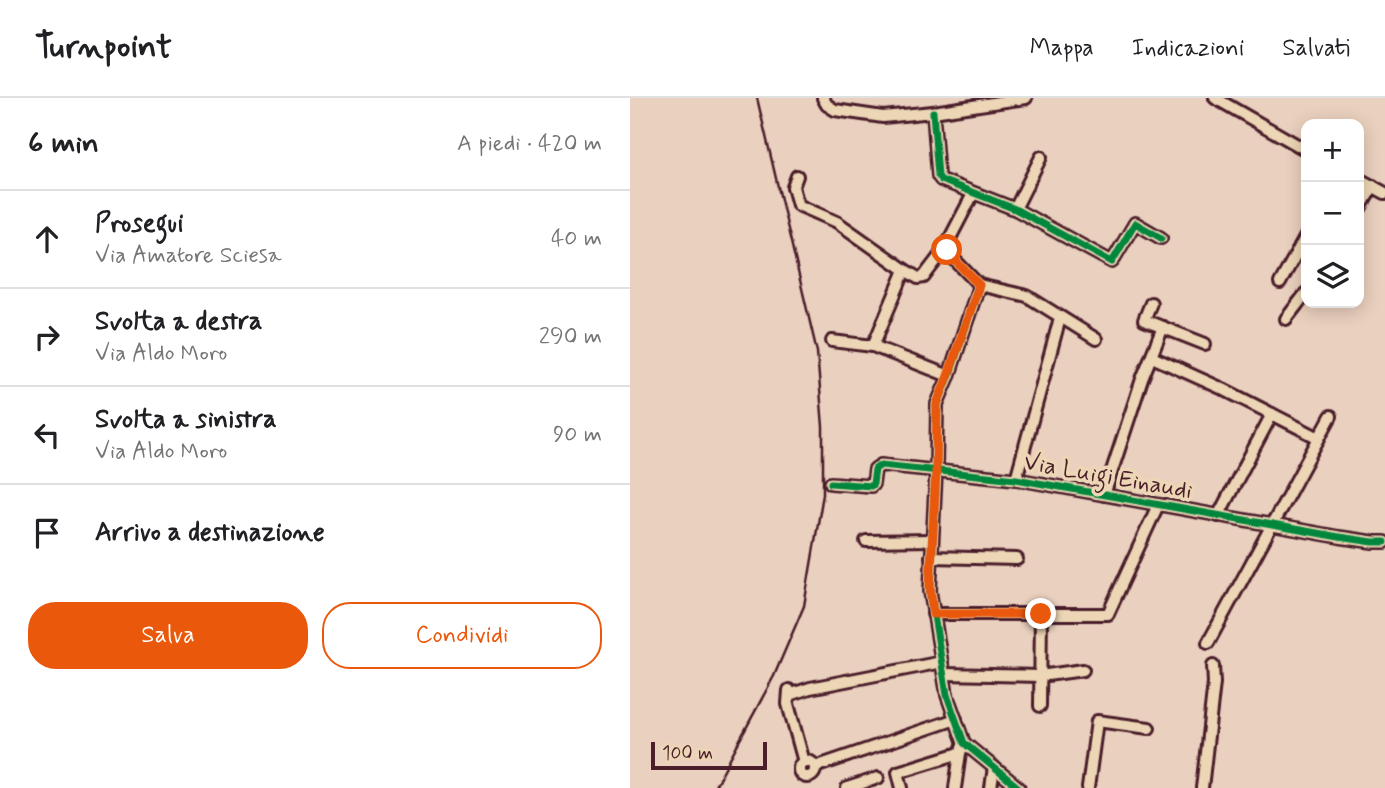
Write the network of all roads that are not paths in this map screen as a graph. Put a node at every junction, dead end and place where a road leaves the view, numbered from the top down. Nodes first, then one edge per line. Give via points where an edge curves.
1 (823, 98) edge
2 (1026, 98) edge
3 (1215, 98) edge
4 (933, 112) junction
5 (1301, 147) edge
6 (1041, 157) dead end
7 (797, 176) dead end
8 (1364, 181) edge
9 (1373, 186) junction
10 (1385, 193) edge
11 (973, 194) junction
12 (1364, 201) edge
13 (1015, 209) junction
14 (1161, 238) dead end
15 (1301, 245) edge
16 (947, 248) junction
17 (905, 270) junction
18 (1280, 283) dead end
19 (979, 285) junction
20 (1301, 300) edge
21 (1151, 303) dead end
22 (1060, 318) junction
23 (1286, 319) dead end
24 (1163, 327) junction
25 (1096, 339) dead end
26 (832, 341) dead end
27 (1205, 344) dead end
28 (873, 346) junction
29 (1152, 357) junction
30 (948, 376) junction
31 (1272, 414) junction
32 (1331, 416) dead end
33 (1319, 438) junction
34 (936, 471) junction
35 (1016, 479) junction
36 (831, 483) dead end
37 (1104, 495) junction
38 (1158, 505) junction
39 (1218, 516) junction
40 (1272, 525) junction
41 (932, 540) junction
42 (866, 541) dead end
43 (1385, 542) edge
44 (931, 557) junction
45 (1017, 559) dead end
46 (933, 614) junction
47 (1041, 614) junction
48 (1208, 643) dead end
49 (942, 662) junction
50 (1213, 666) dead end
51 (1083, 670) dead end
52 (944, 674) junction
53 (1040, 676) junction
54 (1040, 706) dead end
55 (956, 719) junction
56 (1149, 728) dead end
57 (962, 748) junction
58 (994, 767) junction
59 (810, 768) junction
60 (878, 778) dead end
61 (854, 787) edge
62 (815, 788) edge
63 (902, 788) edge
64 (955, 788) edge
65 (991, 788) edge
66 (1019, 788) edge
67 (1088, 788) edge
68 (1202, 788) edge

1 - 4 street via 835,110 878,117
2 - 4 street
3 - 5 street
4 - 11 street via 939,178
6 - 13 street
7 - 17 street via 793,187 798,205 837,222
8 - 9 street
9 - 10 street
9 - 12 street
11 - 13 street
11 - 16 street
13 - 14 street via 1112,262 1135,223
15 - 18 street
16 - 17 street via 923,278
16 - 19 street
17 - 28 street
19 - 22 street via 1027,296
19 - 30 street
20 - 23 street
21 - 24 street via 1144,320
22 - 25 street
22 - 35 street
24 - 27 street
24 - 29 street
26 - 28 street
28 - 30 street
29 - 31 street
29 - 37 street
30 - 34 street via 937,404
31 - 33 street
31 - 39 street, Via Luigi Einaudi
32 - 33 street
33 - 40 street
34 - 35 street, Via Luigi Einaudi
34 - 36 street, Via Luigi Einaudi via 878,465 871,486
34 - 41 street
35 - 37 street, Via Luigi Einaudi
37 - 38 street, Via Luigi Einaudi
38 - 39 street, Via Luigi Einaudi
38 - 47 street, Via Luigi Einaudi via 1108,614
39 - 40 street, Via Luigi Einaudi
40 - 43 street, Via Luigi Einaudi
40 - 48 street
41 - 42 street
41 - 44 street
44 - 45 street
44 - 46 street
46 - 47 street
46 - 49 street
47 - 53 street
49 - 52 street
49 - 59 street via 789,691 788,704
50 - 68 street
51 - 53 street
52 - 53 street
52 - 55 street
53 - 54 street
55 - 57 street
55 - 59 street
56 - 67 street via 1097,721
57 - 58 street
57 - 63 street via 898,772
57 - 64 street
58 - 65 street
58 - 66 street
59 - 62 street
60 - 61 street

